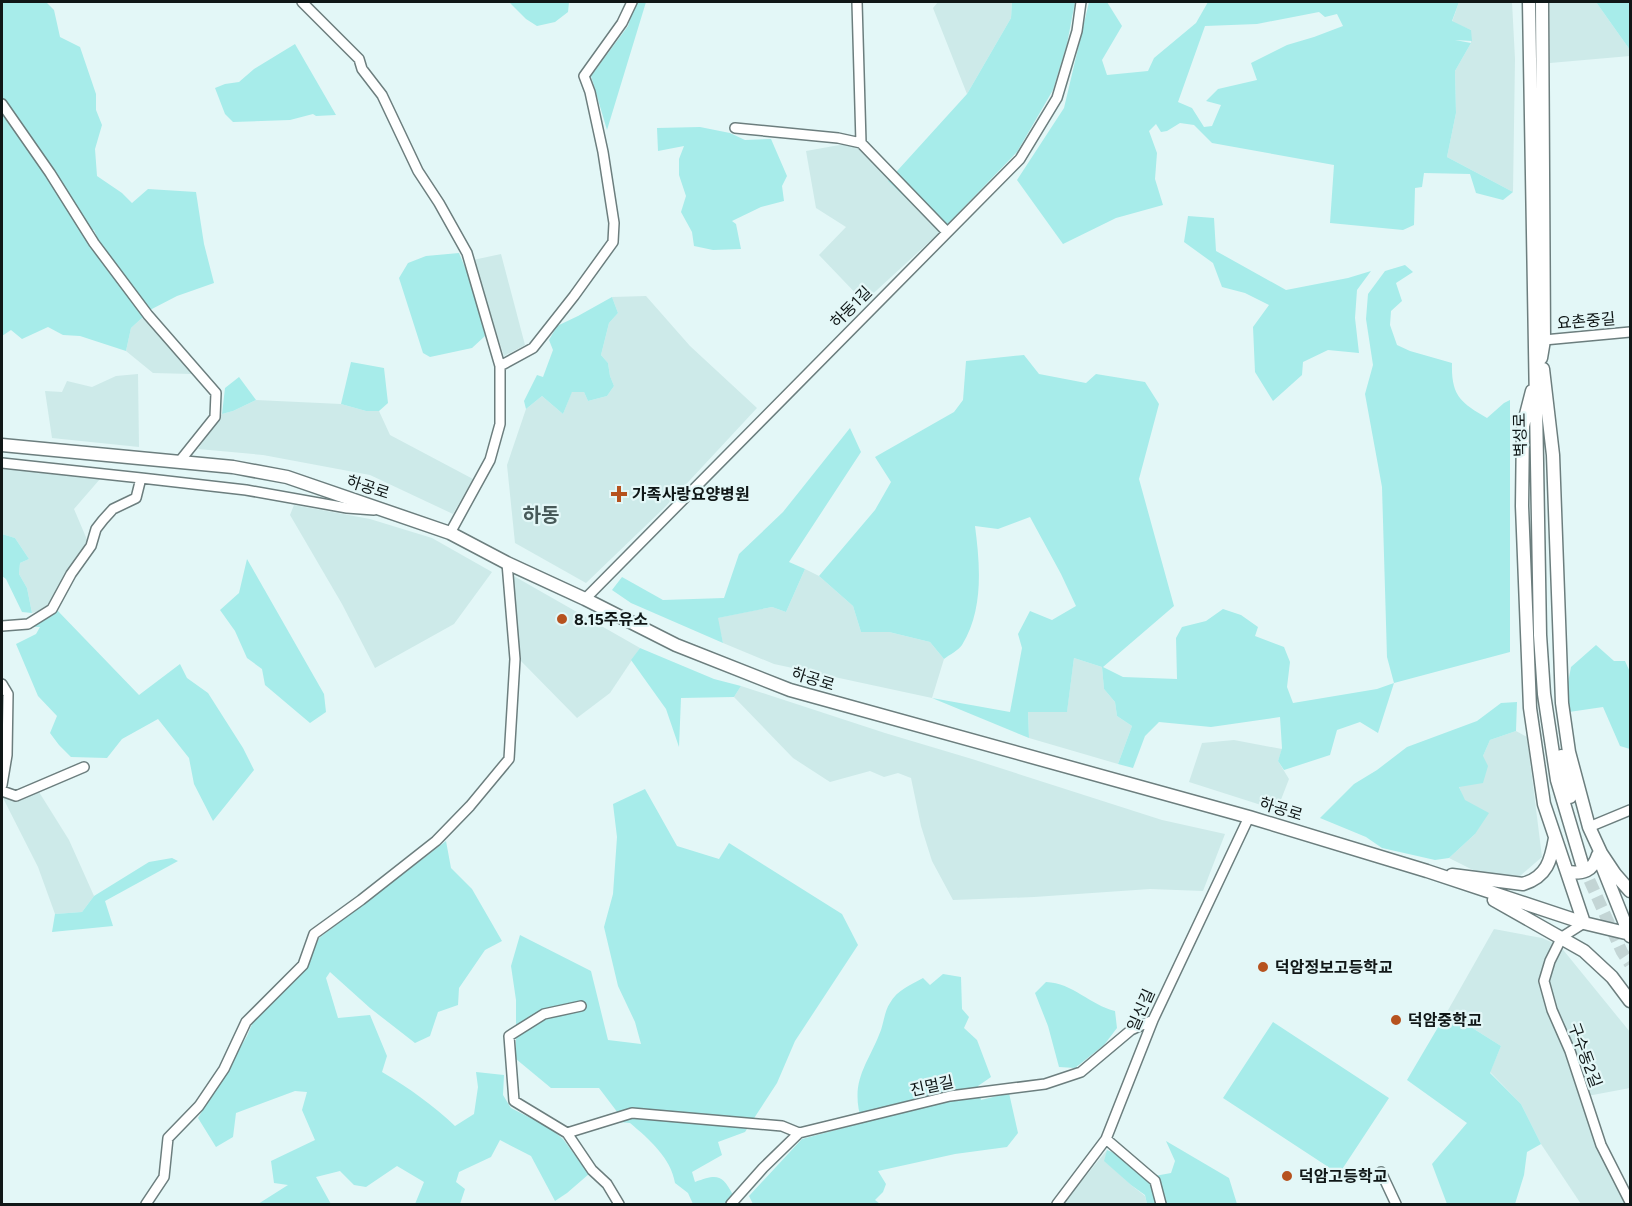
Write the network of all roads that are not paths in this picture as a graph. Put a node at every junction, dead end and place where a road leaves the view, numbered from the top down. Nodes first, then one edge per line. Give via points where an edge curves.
1 (302, 2) edge
2 (632, 2) edge
3 (857, 2) edge
4 (1081, 2) edge
5 (1529, 2) edge
6 (1542, 2) edge
7 (2, 104) edge
8 (735, 128) dead end
9 (861, 143) junction
10 (947, 232) junction
11 (1630, 332) edge
12 (1544, 340) junction
13 (1541, 354) junction
14 (500, 366) junction
15 (1536, 375) junction
16 (2, 445) edge
17 (179, 462) junction
18 (2, 463) edge
19 (141, 478) junction
20 (388, 512) junction
21 (450, 533) junction
22 (507, 563) junction
23 (585, 599) junction
24 (2, 626) edge
25 (2, 684) edge
26 (84, 767) dead end
27 (2, 785) edge
28 (2, 791) edge
29 (1630, 810) edge
30 (1249, 817) junction
31 (1589, 827) junction
32 (1555, 837) junction
33 (1590, 859) junction
34 (1427, 871) junction
35 (1567, 872) junction
36 (1470, 886) junction
37 (1630, 891) edge
38 (1584, 923) junction
39 (1629, 935) edge
40 (1562, 937) junction
41 (1630, 1001) edge
42 (581, 1006) dead end
43 (1153, 1020) junction
44 (567, 1132) junction
45 (799, 1133) junction
46 (1106, 1139) junction
47 (1381, 1172) dead end
48 (146, 1204) edge
49 (619, 1204) edge
50 (731, 1204) edge
51 (1057, 1204) edge
52 (1161, 1204) edge
53 (1396, 1204) edge
54 (1627, 1204) edge

1 - 14 street via 359,59 382,96 418,171 467,254
2 - 14 street via 622,23 584,76 603,152 614,223 613,242 533,348
3 - 9 street
4 - 10 street, 하동1길 via 1077,31 1057,98 1020,159
5 - 15 main road, 벽성로
6 - 12 main road, 벽성로
7 - 17 street via 114,270 216,393 215,417
8 - 9 street
9 - 10 street
10 - 23 street, 하동1길
11 - 12 street, 요촌중길
12 - 13 main road, 벽성로
13 - 31 main road via 1553,455 1562,703 1569,752
13 - 33 main road, 벽성로 via 1547,653 1557,738 1574,815
14 - 21 street via 500,424 490,460
15 - 32 main road via 1523,426 1530,708 1544,804
15 - 33 main road, 벽성로 via 1544,694 1557,780
16 - 17 main road, 하공로
17 - 20 main road, 하공로 via 287,477
18 - 19 street
19 - 20 street
19 - 24 street via 135,498 113,509 96,529 91,546 52,609 28,624
20 - 21 main road, 하공로
21 - 22 main road, 하공로
22 - 23 main road, 하공로
22 - 48 street via 515,659 509,759 436,842 314,934 303,965 246,1023 224,1069 199,1106 168,1137 164,1177
23 - 30 main road, 하공로 via 676,645 790,690
25 - 27 street via 8,694 7,755
26 - 28 street via 16,796
29 - 31 street
30 - 34 main road, 하공로
30 - 43 street, 일신길
31 - 33 main road
31 - 37 main road via 1601,853
32 - 34 main road via 1552,856 1543,874 1523,884
32 - 35 main road
33 - 35 main road via 1595,865 1586,872
33 - 39 main road
34 - 36 main road, 하공로
35 - 38 main road
36 - 38 main road, 하공로
36 - 40 main road
38 - 39 main road, 하공로
38 - 40 street
40 - 41 main road via 1612,977
40 - 54 street, 구수동2길 via 1544,981 1601,1145 1630,1202
42 - 44 street via 544,1014 509,1036 514,1101
43 - 45 street, 진멀길 via 1131,1030 1081,1071 1045,1084 950,1096
43 - 46 street, 일신길
44 - 45 street via 632,1113 782,1126
44 - 49 street
45 - 50 street
46 - 51 street, 일신길
46 - 52 street via 1155,1181
47 - 53 street

